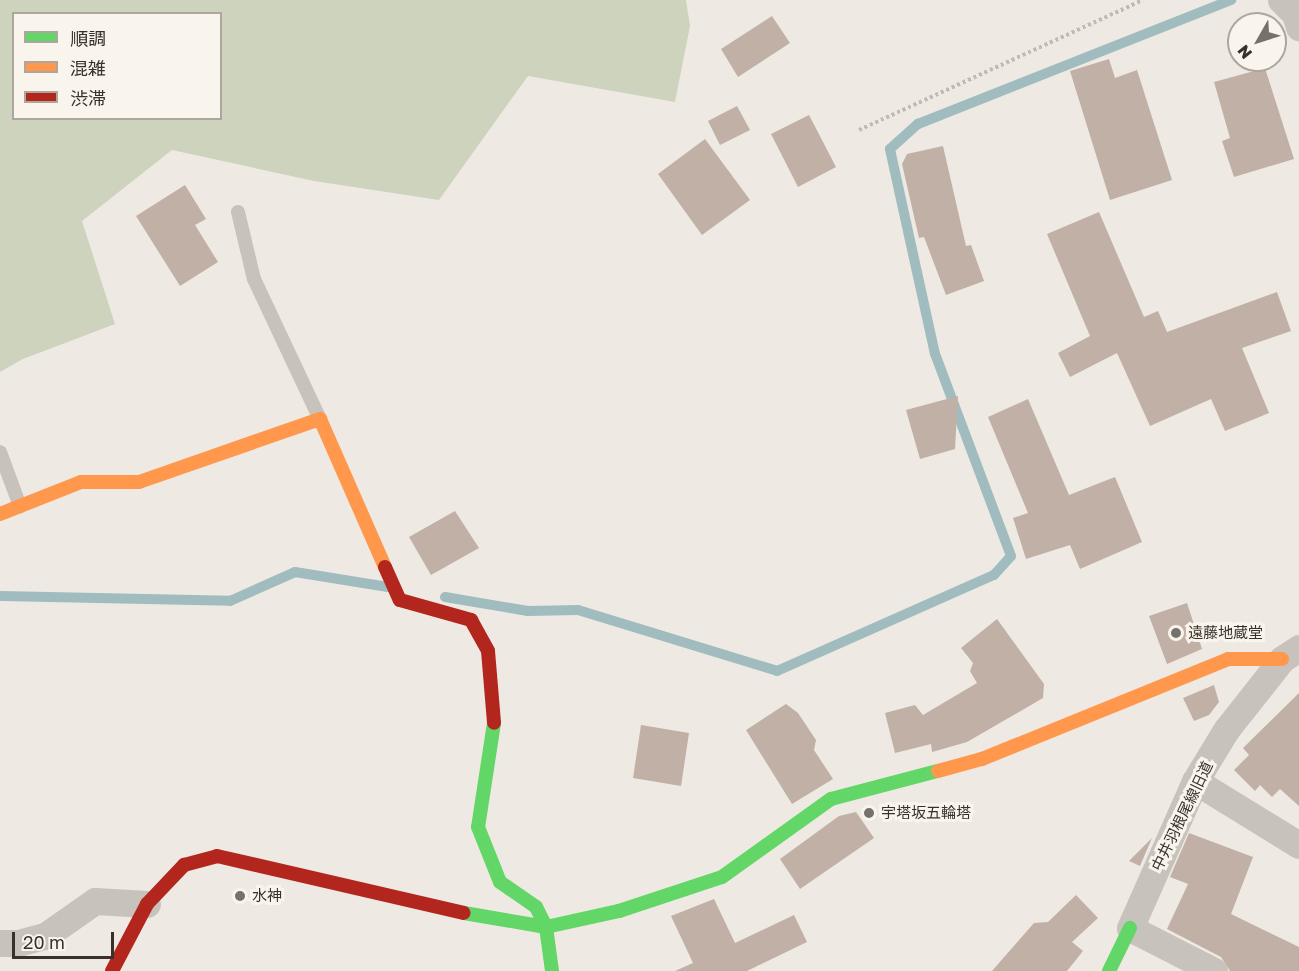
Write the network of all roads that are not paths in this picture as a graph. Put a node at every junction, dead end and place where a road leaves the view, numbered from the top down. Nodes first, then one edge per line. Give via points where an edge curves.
1 (1281, 0) edge
2 (1299, 27) edge
3 (238, 212) dead end
4 (320, 419) junction
5 (0, 452) edge
6 (20, 506) junction
7 (0, 514) edge
8 (1291, 654) edge
9 (1195, 781) junction
10 (1299, 845) edge
11 (147, 904) junction
12 (546, 927) junction
13 (1130, 928) junction
14 (0, 943) edge
15 (112, 971) edge
16 (552, 971) edge
17 (1109, 971) edge
18 (1214, 971) edge

1 - 2 street via 1294,14
3 - 4 lane via 254,279
4 - 6 street via 139,482 81,482
4 - 12 street via 400,600 471,620 488,651 495,716 478,826 500,882 536,907
5 - 6 lane
6 - 7 street
8 - 9 street, 中井羽根尾線旧道 via 1227,730
8 - 12 street via 1228,659 982,759 831,799 722,877 619,911
9 - 10 street
9 - 13 street, 中井羽根尾線旧道
11 - 12 street via 184,864 217,856 428,907
11 - 14 street via 95,901 45,936
11 - 15 street
12 - 16 street
13 - 17 street, 中井羽根尾線旧道
13 - 18 street

